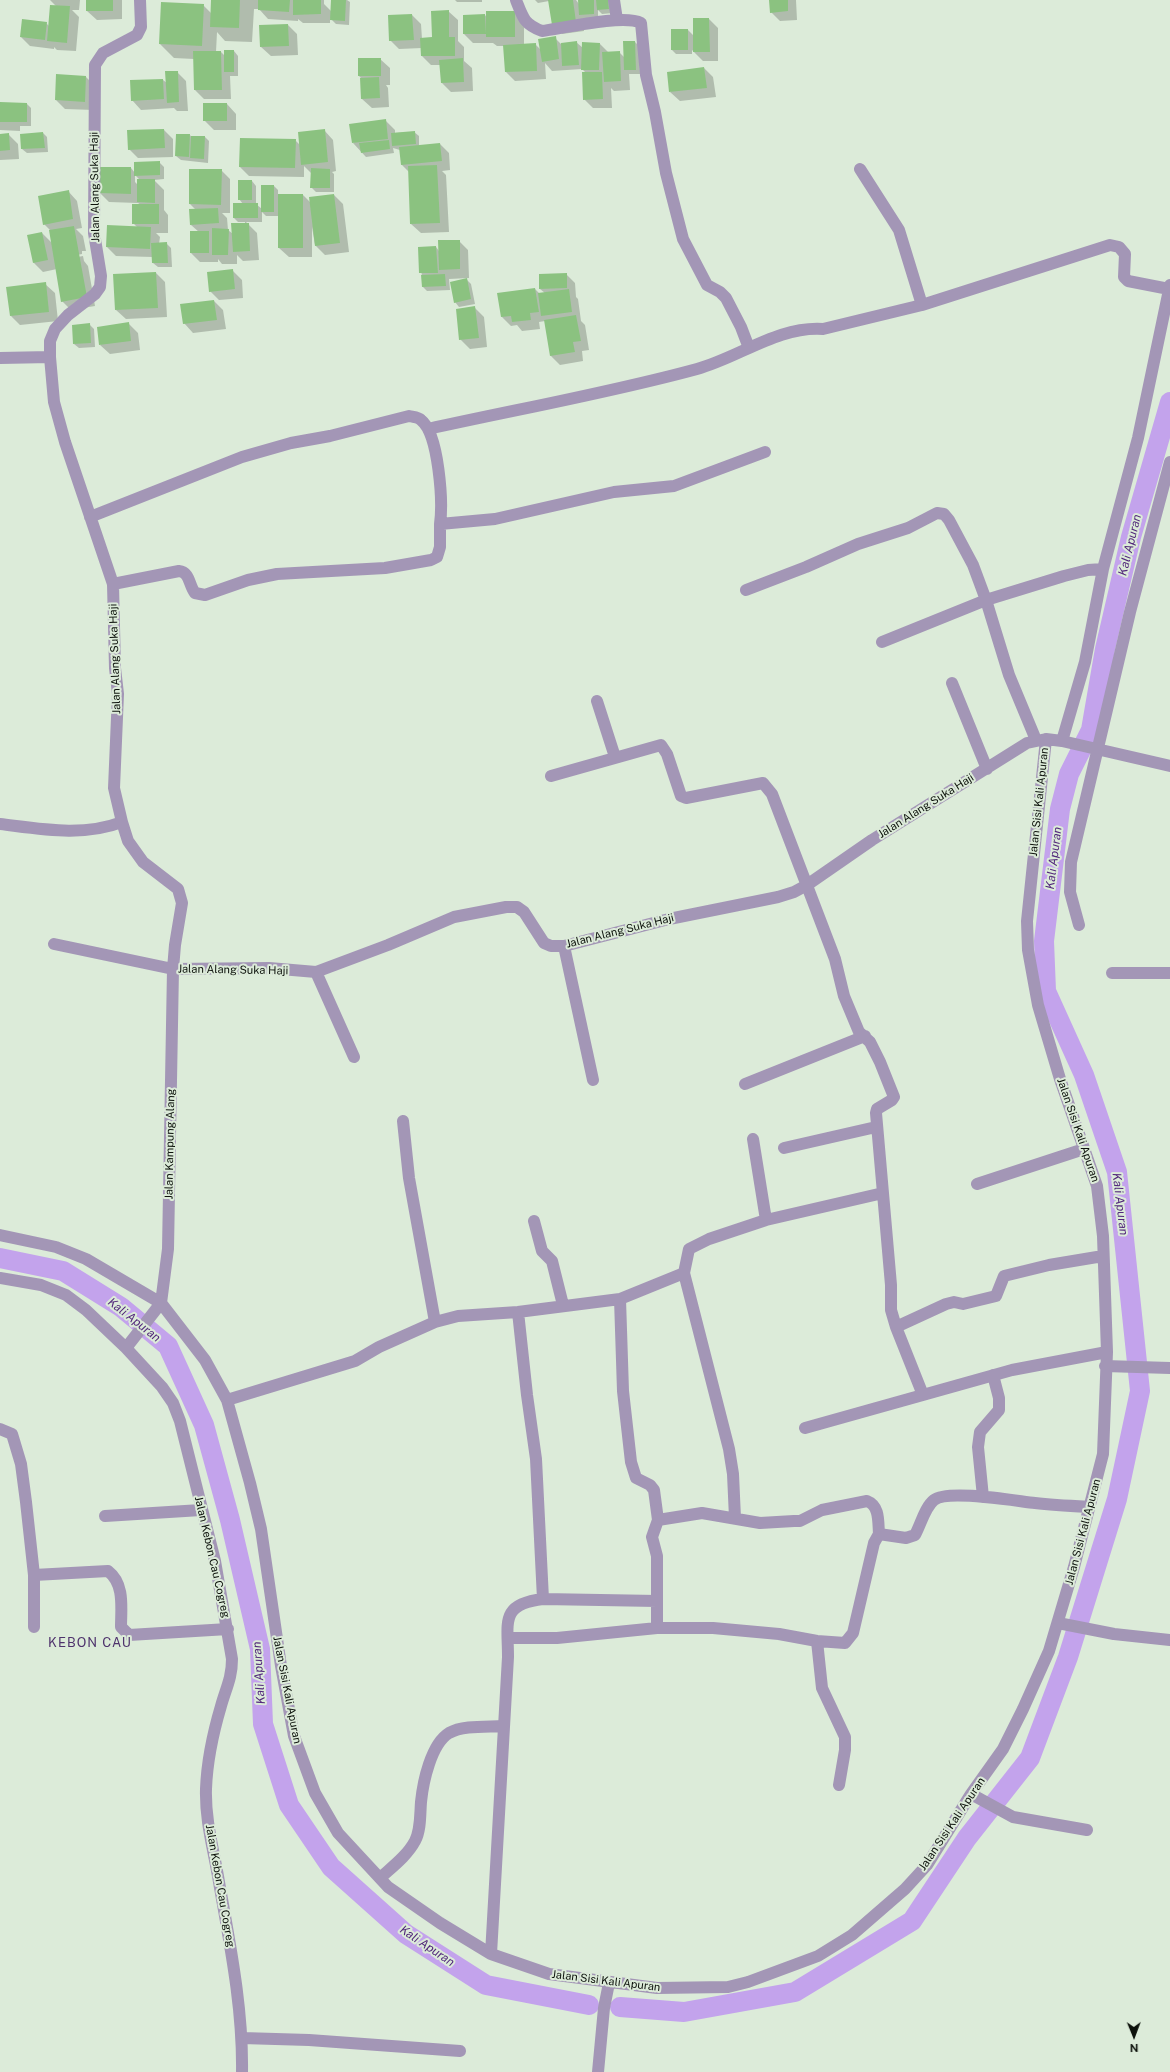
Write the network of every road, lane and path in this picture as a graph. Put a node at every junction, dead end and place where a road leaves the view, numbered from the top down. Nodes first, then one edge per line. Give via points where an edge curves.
1 (140, 0) edge
2 (516, 0) edge
3 (614, 0) edge
4 (616, 20) junction
5 (860, 169) dead end
6 (1170, 287) edge
7 (922, 305) junction
8 (749, 348) junction
9 (50, 357) junction
10 (0, 358) edge
11 (428, 429) junction
12 (766, 452) dead end
13 (1170, 462) edge
14 (90, 517) junction
15 (440, 524) junction
16 (1103, 569) junction
17 (112, 584) junction
18 (746, 590) dead end
19 (986, 600) junction
20 (882, 642) dead end
21 (952, 683) dead end
22 (597, 702) dead end
23 (1041, 740) junction
24 (1066, 742) junction
25 (1094, 750) junction
26 (615, 757) junction
27 (1170, 766) edge
28 (987, 769) junction
29 (551, 776) dead end
30 (122, 822) junction
31 (0, 824) edge
32 (807, 885) junction
33 (1079, 925) dead end
34 (54, 944) dead end
35 (564, 946) junction
36 (173, 969) junction
37 (316, 972) junction
38 (1112, 973) dead end
39 (1170, 973) edge
40 (865, 1036) junction
41 (354, 1057) dead end
42 (593, 1080) dead end
43 (745, 1084) dead end
44 (403, 1121) dead end
45 (876, 1127) junction
46 (753, 1140) dead end
47 (784, 1148) dead end
48 (1084, 1149) junction
49 (977, 1184) dead end
50 (883, 1193) junction
51 (766, 1220) junction
52 (534, 1221) dead end
53 (0, 1235) edge
54 (1103, 1256) junction
55 (684, 1273) junction
56 (0, 1278) edge
57 (620, 1299) junction
58 (161, 1303) junction
59 (563, 1305) junction
60 (518, 1312) junction
61 (435, 1322) junction
62 (896, 1327) junction
63 (126, 1348) junction
64 (1107, 1352) junction
65 (1111, 1366) junction
66 (1170, 1368) edge
67 (993, 1376) junction
68 (923, 1395) junction
69 (227, 1400) junction
70 (805, 1428) dead end
71 (0, 1429) edge
72 (983, 1497) junction
73 (1090, 1507) junction
74 (201, 1510) junction
75 (105, 1516) dead end
76 (735, 1518) junction
77 (658, 1520) junction
78 (879, 1534) junction
79 (34, 1576) junction
80 (543, 1599) junction
81 (657, 1601) junction
82 (1063, 1624) junction
83 (34, 1627) dead end
84 (657, 1628) junction
85 (228, 1629) junction
86 (508, 1638) junction
87 (1170, 1640) edge
88 (817, 1641) junction
89 (503, 1726) junction
90 (839, 1786) dead end
91 (975, 1797) junction
92 (1086, 1830) dead end
93 (380, 1878) junction
94 (491, 1954) junction
95 (609, 1983) junction
96 (242, 2038) junction
97 (460, 2051) dead end
98 (242, 2072) edge
99 (598, 2072) edge

1 - 9 street, Jalan Alang Suka Haji via 141,27 137,36 103,53 95,65 94,233 101,276 100,287 95,294 68,314 56,329 50,341
2 - 4 street via 524,20 531,27 542,31
3 - 4 street
4 - 8 street via 637,20 641,23 646,75 666,173 684,240 707,285 726,298
5 - 7 street via 899,230
6 - 7 street via 1128,282 1124,277 1125,254 1119,247 1110,245
6 - 16 street via 1138,438
7 - 8 street via 823,328 792,331
8 - 11 street via 700,368 668,377
9 - 10 street
9 - 14 street, Jalan Alang Suka Haji via 54,402
11 - 14 street via 420,419 409,416 291,443 242,457
11 - 15 street via 436,451
12 - 15 street via 674,486 614,492 495,519
13 - 25 street
14 - 17 street, Jalan Alang Suka Haji
15 - 17 street via 439,552 437,557 431,560 385,568 277,574 248,580 205,595 195,593 183,571
16 - 19 street via 1064,576
16 - 24 street
17 - 30 street, Jalan Alang Suka Haji via 118,694 114,788
18 - 19 street via 858,544 908,528 937,513 944,514 949,520 973,565
19 - 20 street
19 - 23 street via 1009,675
21 - 28 street
22 - 26 street
23 - 24 street
23 - 28 street, Jalan Alang Suka Haji via 1027,742
23 - 48 street, Jalan Sisi Kali Apuran via 1027,922 1028,950 1038,1005
24 - 25 street
25 - 27 street
25 - 33 street via 1070,877 1070,892
26 - 29 street
26 - 32 street via 661,745 667,754 679,793 686,798 758,783 765,784 772,794
28 - 32 street, Jalan Alang Suka Haji via 872,840
30 - 31 street via 101,828 68,831
30 - 36 street, Jalan Alang Suka Haji via 128,841 143,862 178,889 182,903 174,945
32 - 35 street, Jalan Alang Suka Haji via 778,897 669,919
32 - 40 street via 835,959 844,996 859,1032
34 - 36 street
35 - 37 street, Jalan Alang Suka Haji via 544,944 524,912 506,907 454,917
35 - 42 street
36 - 37 street, Jalan Alang Suka Haji via 269,968
36 - 58 street, Jalan Kampung Alang via 168,1249
37 - 41 street
38 - 39 street
40 - 43 street
40 - 45 street via 880,1062 894,1097 877,1109
44 - 61 street via 409,1178
45 - 47 street
45 - 50 street
46 - 51 street
48 - 49 street
48 - 54 street, Jalan Sisi Kali Apuran via 1097,1186
50 - 51 street
50 - 62 street via 891,1310
51 - 55 street via 695,1244 689,1249
52 - 59 street via 542,1251 552,1261
53 - 58 street, Jalan Sisi Kali Apuran via 56,1247 86,1259
54 - 62 street via 1004,1276 997,1294 993,1297 963,1304 946,1304
54 - 64 street, Jalan Sisi Kali Apuran
55 - 57 street
55 - 76 street via 729,1449
56 - 63 street, Jalan Kebon Cau Cogreg via 41,1285 66,1295
57 - 59 street
57 - 77 street via 624,1391 631,1462 636,1478 654,1490
58 - 63 street
58 - 69 street, Jalan Sisi Kali Apuran via 205,1360
59 - 60 street
60 - 61 street via 458,1316
60 - 80 street via 536,1458
61 - 69 street via 379,1347 355,1361
62 - 68 street
63 - 74 street, Jalan Kebon Cau Cogreg via 162,1387 173,1403 180,1420
64 - 65 street, Jalan Sisi Kali Apuran
64 - 67 street
65 - 66 street
65 - 73 street, Jalan Sisi Kali Apuran via 1103,1454
67 - 68 street
67 - 72 street via 999,1398 999,1410 980,1432 978,1447
68 - 70 street
69 - 93 street, Jalan Sisi Kali Apuran via 261,1530 294,1736 315,1793 338,1833
71 - 79 street via 12,1434 21,1464
72 - 73 street
72 - 78 street via 939,1497 928,1507 915,1535 906,1538
73 - 82 street, Jalan Sisi Kali Apuran
74 - 75 street
74 - 85 street, Jalan Kebon Cau Cogreg via 215,1561
76 - 77 street via 702,1513
76 - 78 street via 760,1523 800,1521 822,1510 867,1501 876,1509
77 - 81 street via 652,1538 657,1556
78 - 88 street via 874,1544 853,1633 845,1643
79 - 83 street
79 - 85 street via 108,1571 118,1582 121,1596 120,1627 129,1635
80 - 81 street
80 - 86 street via 529,1601 510,1612
81 - 84 street
82 - 87 street via 1114,1634
82 - 91 street, Jalan Sisi Kali Apuran via 1020,1716
84 - 86 street via 557,1638
84 - 88 street via 713,1628 779,1634
85 - 96 street, Jalan Kebon Cau Cogreg via 232,1674 211,1740 206,1789 208,1825 234,1967
86 - 89 street
88 - 90 street via 822,1688 845,1737
89 - 93 street via 456,1730 439,1744 424,1782 416,1840 406,1854
89 - 94 street
91 - 92 street via 1013,1817
91 - 95 street, Jalan Sisi Kali Apuran via 927,1865 905,1889 852,1935 818,1956 728,1987 657,1988
93 - 94 street, Jalan Sisi Kali Apuran via 388,1887 440,1923
94 - 95 street, Jalan Sisi Kali Apuran via 549,1974
95 - 99 street
96 - 97 street
96 - 98 street, Jalan Kebon Cau Cogreg

